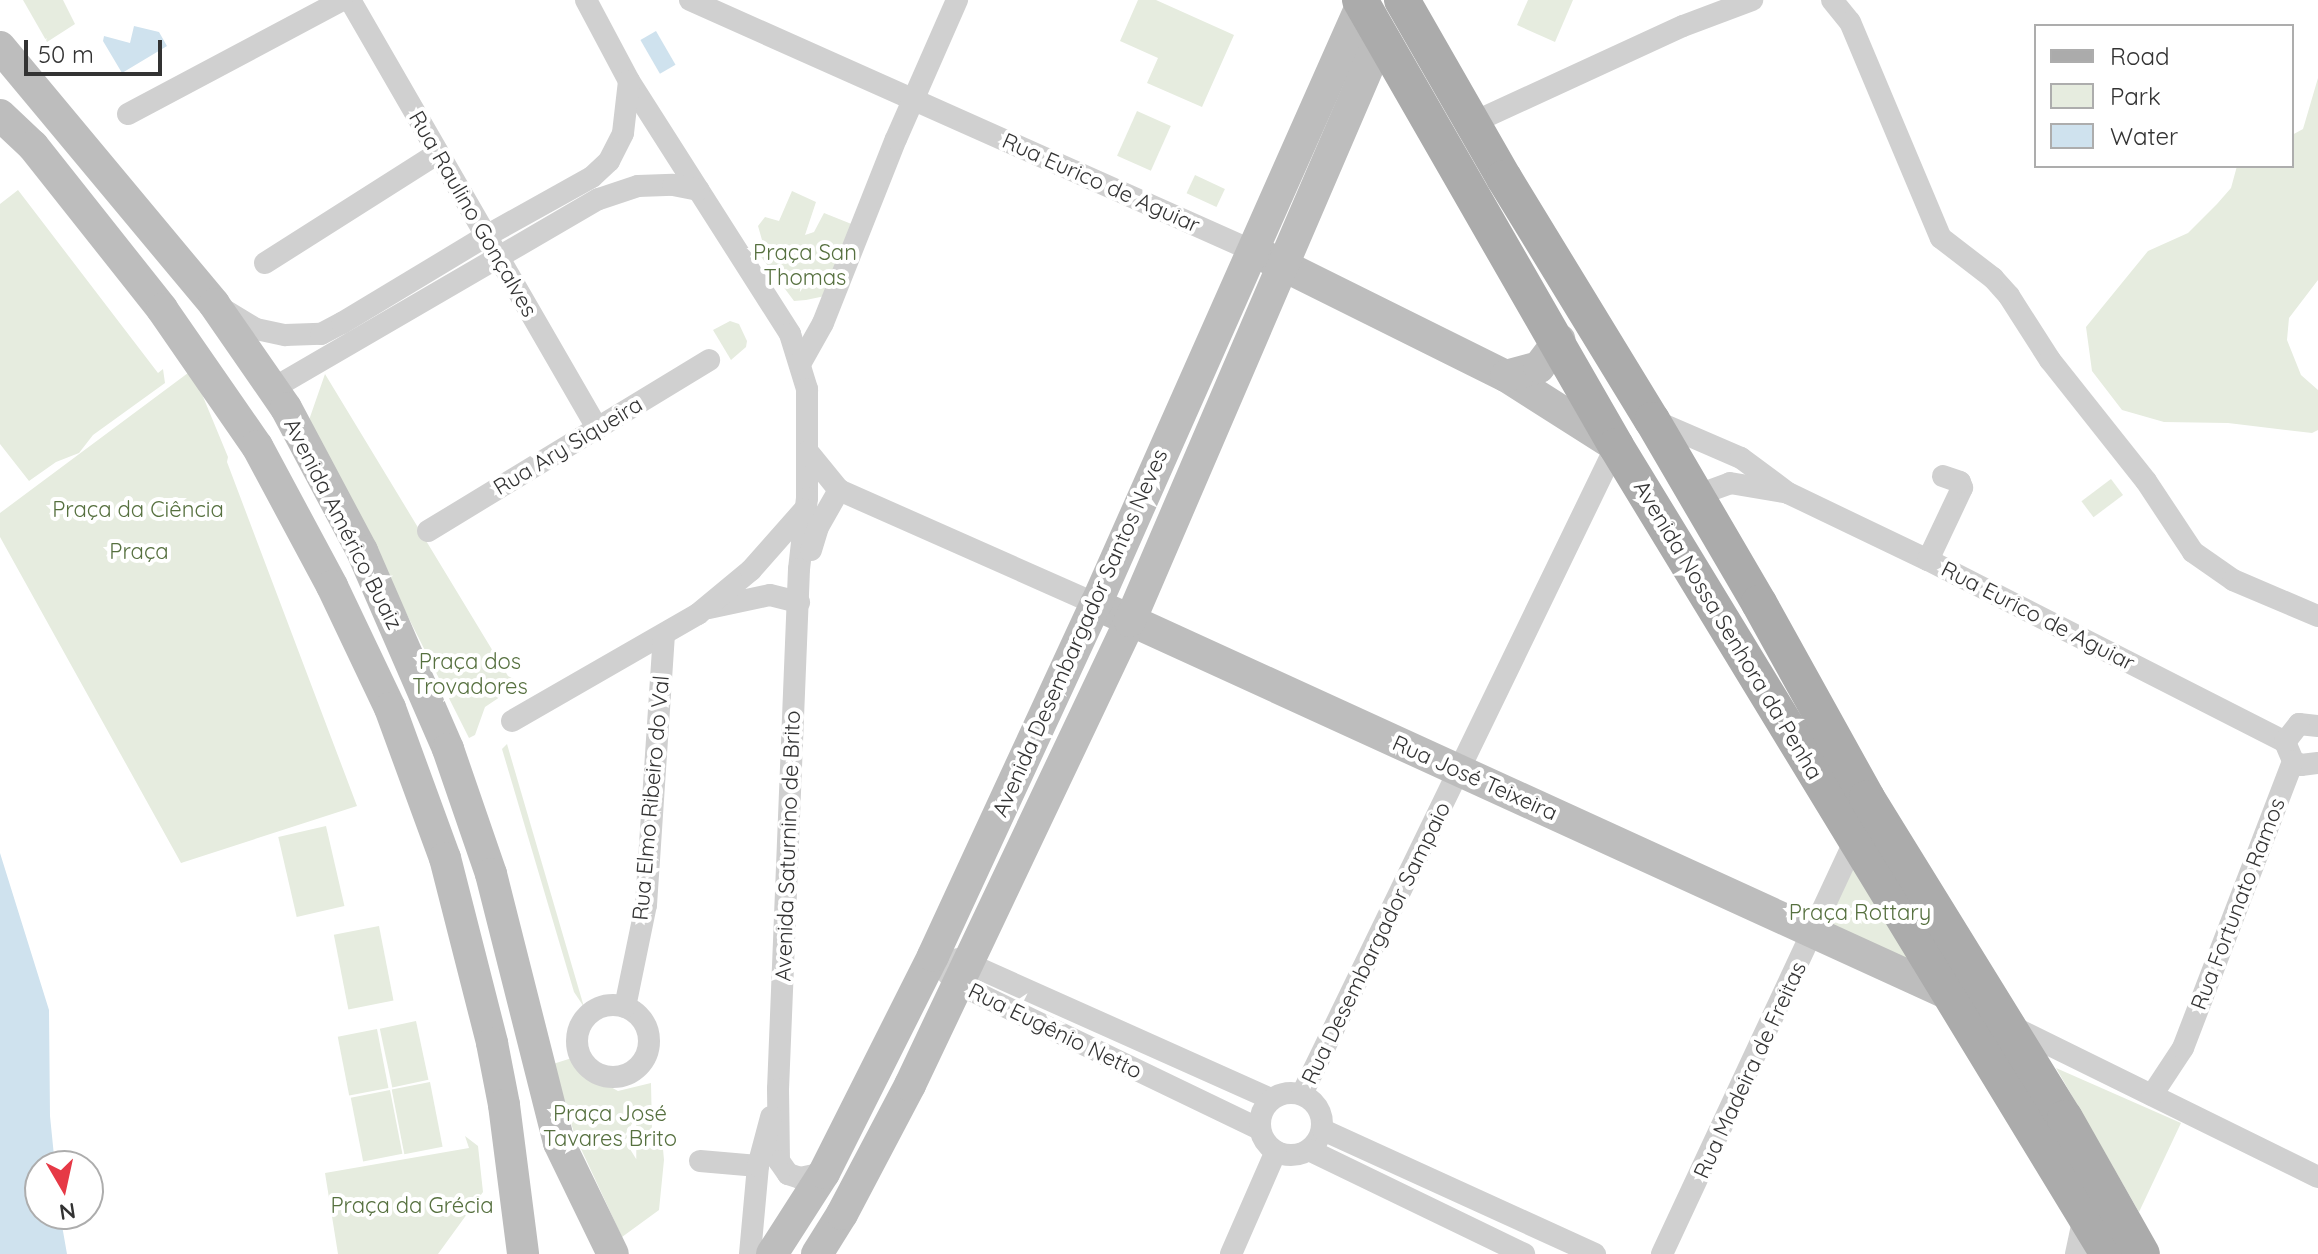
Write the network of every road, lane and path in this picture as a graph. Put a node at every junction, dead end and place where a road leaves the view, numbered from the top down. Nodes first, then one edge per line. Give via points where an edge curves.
1 (342, 0) edge
2 (350, 0) edge
3 (690, 0) edge
4 (957, 0) edge
5 (1401, 0) edge
6 (1752, 0) edge
7 (1832, 0) edge
8 (590, 1) edge
9 (1362, 1) edge
10 (1381, 37) junction
11 (0, 47) edge
12 (0, 58) edge
13 (629, 81) junction
14 (0, 96) edge
15 (915, 100) junction
16 (128, 114) dead end
17 (0, 115) edge
18 (1472, 123) junction
19 (0, 141) edge
20 (33, 146) junction
21 (438, 153) junction
22 (699, 190) junction
23 (486, 236) junction
24 (1251, 250) junction
25 (498, 257) junction
26 (265, 263) dead end
27 (1282, 265) junction
28 (214, 304) junction
29 (162, 309) junction
30 (1559, 340) junction
31 (709, 360) dead end
32 (800, 364) junction
33 (1506, 376) junction
34 (272, 389) junction
35 (1652, 420) junction
36 (597, 428) junction
37 (1616, 446) junction
38 (808, 452) junction
39 (1741, 458) junction
40 (1943, 476) dead end
41 (1730, 483) junction
42 (839, 490) junction
43 (1788, 493) junction
44 (1695, 496) junction
45 (805, 509) junction
46 (428, 531) dead end
47 (1928, 560) junction
48 (1733, 561) junction
49 (751, 570) junction
50 (802, 573) junction
51 (799, 602) junction
52 (1096, 604) junction
53 (704, 609) junction
54 (2318, 616) edge
55 (1130, 621) junction
56 (664, 636) junction
57 (512, 721) dead end
58 (2317, 723) edge
59 (2289, 752) junction
60 (2318, 763) edge
61 (1459, 772) junction
62 (1867, 798) junction
63 (1855, 841) junction
64 (1815, 931) junction
65 (933, 956) junction
66 (962, 972) junction
67 (1948, 993) junction
68 (625, 1007) dead end
69 (1092, 1018) junction
70 (2005, 1023) junction
71 (1078, 1042) junction
72 (2183, 1048) junction
73 (778, 1089) junction
74 (1302, 1094) junction
75 (2152, 1095) junction
76 (1271, 1099) junction
77 (2176, 1106) junction
78 (1260, 1129) junction
79 (1323, 1130) junction
80 (1309, 1150) junction
81 (1276, 1151) junction
82 (700, 1161) dead end
83 (758, 1166) junction
84 (824, 1173) junction
85 (2318, 1177) edge
86 (842, 1214) junction
87 (2084, 1215) junction
88 (614, 1251) edge
89 (523, 1254) edge
90 (750, 1254) edge
91 (772, 1254) edge
92 (817, 1254) edge
93 (827, 1254) edge
94 (1231, 1254) edge
95 (1524, 1254) edge
96 (1595, 1254) edge
97 (1662, 1254) edge
98 (2076, 1254) edge
99 (2108, 1254) edge
100 (2142, 1254) edge

1 - 16 street
2 - 21 street, Rua Raulino Gonçalves
3 - 15 street, Rua Eurico de Aguiar
4 - 15 street
5 - 10 main road, Avenida Desembargador Santos Neves
5 - 18 main road, Avenida Nossa Senhora da Penha
6 - 18 street
7 - 54 street via 1850,22 1941,238 2009,296 2050,360 2146,481 2193,552 2233,580
8 - 13 street, Avenida Saturnino de Brito
9 - 10 main road, Avenida Nossa Senhora da Penha
9 - 24 main road, Avenida Desembargador Santos Neves
10 - 27 main road, Avenida Desembargador Santos Neves
10 - 30 main road, Avenida Nossa Senhora da Penha
11 - 28 main road, Avenida Américo Buaiz
12 - 14 main road via 6,74
13 - 22 street, Avenida Saturnino de Brito
13 - 23 street via 623,133 609,161 592,177
15 - 24 street, Rua Eurico de Aguiar
15 - 32 street via 823,323
17 - 20 main road, Avenida Américo Buaiz
18 - 35 main road, Avenida Nossa Senhora da Penha
19 - 20 main road
20 - 29 main road, Avenida Américo Buaiz
21 - 23 street, Rua Raulino Gonçalves
21 - 26 street
22 - 25 street via 638,186 599,199
22 - 32 street, Avenida Saturnino de Brito via 790,334
23 - 25 street, Rua Raulino Gonçalves
23 - 28 street via 321,334 256,329
24 - 27 main road, Rua Eurico de Aguiar
24 - 52 main road, Avenida Desembargador Santos Neves
25 - 34 street
25 - 36 street, Rua Raulino Gonçalves
27 - 33 main road, Rua Eurico de Aguiar
27 - 55 main road, Avenida Desembargador Santos Neves
28 - 34 main road, Avenida Américo Buaiz
29 - 34 main road via 239,395 250,398
29 - 89 main road, Avenida Américo Buaiz via 257,446 332,586 411,760 445,858 492,1043
30 - 33 main road via 1539,367
30 - 37 main road, Avenida Nossa Senhora da Penha
31 - 36 street, Rua Ary Siqueira
32 - 38 street, Avenida Saturnino de Brito via 807,389
33 - 37 main road, Rua Eurico de Aguiar
34 - 88 main road, Avenida Américo Buaiz via 362,551 448,749 491,874 559,1143
35 - 39 street, Rua Eurico de Aguiar
35 - 44 main road, Avenida Nossa Senhora da Penha
36 - 46 street, Rua Ary Siqueira
37 - 48 main road via 1650,455
37 - 61 street, Rua Desembargador Sampaio
37 - 63 main road, Avenida Nossa Senhora da Penha
38 - 42 street, Rua José Teixeira
38 - 45 street, Avenida Saturnino de Brito
39 - 41 street via 1731,467
39 - 43 street, Rua Eurico de Aguiar
40 - 47 street via 1960,482 1962,488
41 - 43 street, Rua Eurico de Aguiar
41 - 44 street
42 - 50 street, Avenida Saturnino de Brito via 818,527
42 - 52 street, Rua José Teixeira
43 - 47 street, Rua Eurico de Aguiar
44 - 48 main road, Avenida Nossa Senhora da Penha
45 - 49 street
45 - 50 street, Avenida Saturnino de Brito
47 - 59 street, Rua Eurico de Aguiar
48 - 62 main road, Avenida Nossa Senhora da Penha
49 - 50 street via 785,565
49 - 53 street
50 - 51 street, Avenida Saturnino de Brito
51 - 53 street via 770,595
51 - 73 street, Avenida Saturnino de Brito
52 - 55 main road, Rua José Teixeira
52 - 65 main road, Avenida Desembargador Santos Neves
53 - 56 street
55 - 61 main road, Rua José Teixeira
55 - 66 main road, Avenida Desembargador Santos Neves
56 - 57 street
56 - 68 street, Rua Elmo Ribeiro do Val via 646,905
58 - 59 street via 2299,724
59 - 60 street via 2301,765
59 - 72 street, Rua Fortunato Ramos
61 - 64 main road, Rua José Teixeira
61 - 74 street, Rua Desembargador Sampaio
62 - 63 main road
62 - 70 main road, Avenida Nossa Senhora da Penha
63 - 64 street, Rua Madeira de Freitas
63 - 67 main road, Avenida Nossa Senhora da Penha
64 - 67 main road, Rua José Teixeira
64 - 97 street, Rua Madeira de Freitas
65 - 66 street, Rua Eugênio Netto
65 - 84 main road, Avenida Desembargador Santos Neves
66 - 69 street, Rua Eugênio Netto
66 - 71 street, Rua Eugênio Netto
66 - 86 main road, Avenida Desembargador Santos Neves
67 - 70 main road, Rua José Teixeira
67 - 87 main road, Avenida Nossa Senhora da Penha
69 - 71 street
69 - 76 street, Rua Eugênio Netto
70 - 75 street, Rua José Teixeira
70 - 100 main road, Avenida Nossa Senhora da Penha
71 - 78 street, Rua Eugênio Netto
72 - 75 street, Rua Fortunato Ramos
72 - 77 street, Rua Fortunato Ramos
73 - 83 street, Avenida Saturnino de Brito
73 - 84 street, Avenida Saturnino de Brito via 779,1161 788,1174 800,1178
74 - 76 street
74 - 79 street via 1322,1115
75 - 77 street
76 - 78 street
77 - 85 street
78 - 81 street
79 - 80 street
79 - 96 street
80 - 81 street via 1292,1155
80 - 95 street
81 - 94 street
82 - 83 street
83 - 90 street, Avenida Saturnino de Brito
84 - 91 main road, Avenida Desembargador Santos Neves
86 - 92 main road, Avenida Desembargador Santos Neves
86 - 93 street
87 - 98 street
87 - 99 main road, Avenida Nossa Senhora da Penha

